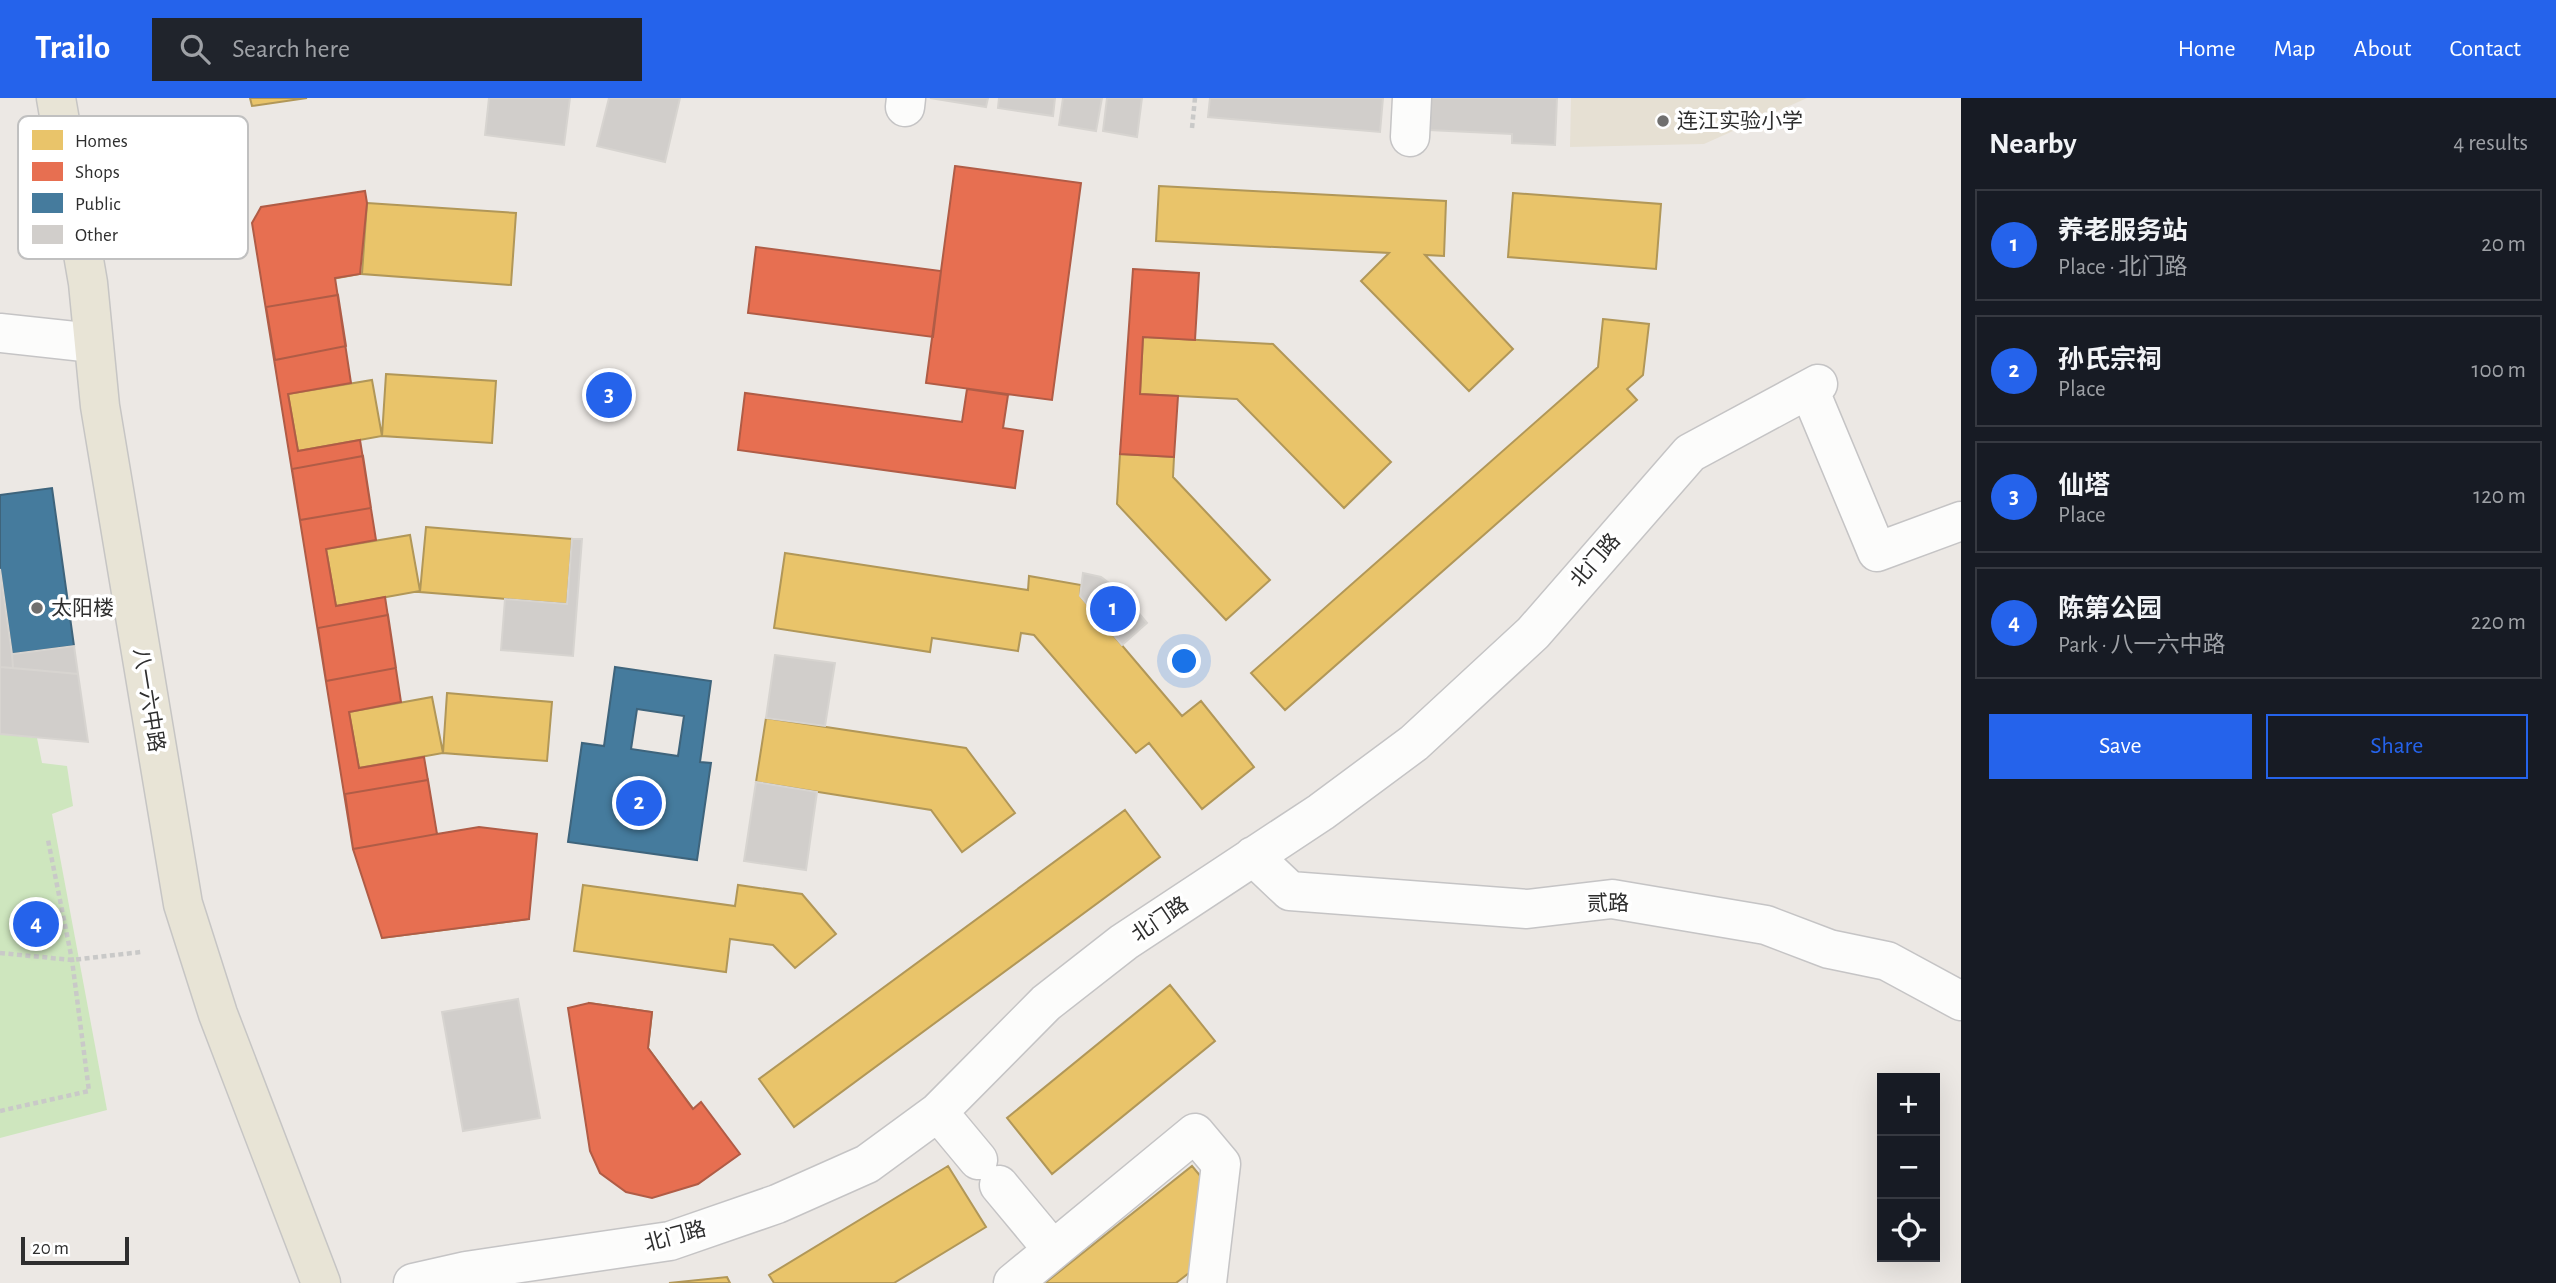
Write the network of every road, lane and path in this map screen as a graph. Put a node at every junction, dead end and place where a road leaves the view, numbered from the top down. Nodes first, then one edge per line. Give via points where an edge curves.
1 (56, 98) edge
2 (1195, 98) edge
3 (1412, 98) edge
4 (59, 116) edge
5 (1192, 128) dead end
6 (1410, 137) dead end
7 (84, 259) edge
8 (0, 333) edge
9 (93, 342) junction
10 (1961, 522) edge
11 (48, 840) dead end
12 (1253, 856) junction
13 (0, 953) edge
14 (141, 953) dead end
15 (72, 960) junction
16 (1961, 1001) edge
17 (0, 1111) edge
18 (938, 1112) junction
19 (1053, 1250) junction
20 (321, 1283) edge
21 (413, 1283) edge
22 (1013, 1283) edge
23 (1207, 1283) edge

1 - 4 main road, 八一六中路
2 - 5 path
3 - 6 street
7 - 9 main road, 八一六中路
8 - 9 street
9 - 20 main road, 八一六中路 via 183,904 218,1014
10 - 12 street, 北门路 via 1877,552 1813,387 1690,453 1533,633 1424,734
11 - 15 path
12 - 16 street, 贰路 via 1290,891 1527,909 1612,899 1766,925 1829,949 1887,961
12 - 18 street, 北门路 via 1124,942 1046,1003
13 - 15 path
14 - 15 path
15 - 17 path via 89,1091
18 - 19 street
18 - 21 street, 北门路 via 867,1164 777,1205 670,1241
19 - 22 street
19 - 23 street via 1195,1133 1221,1164

